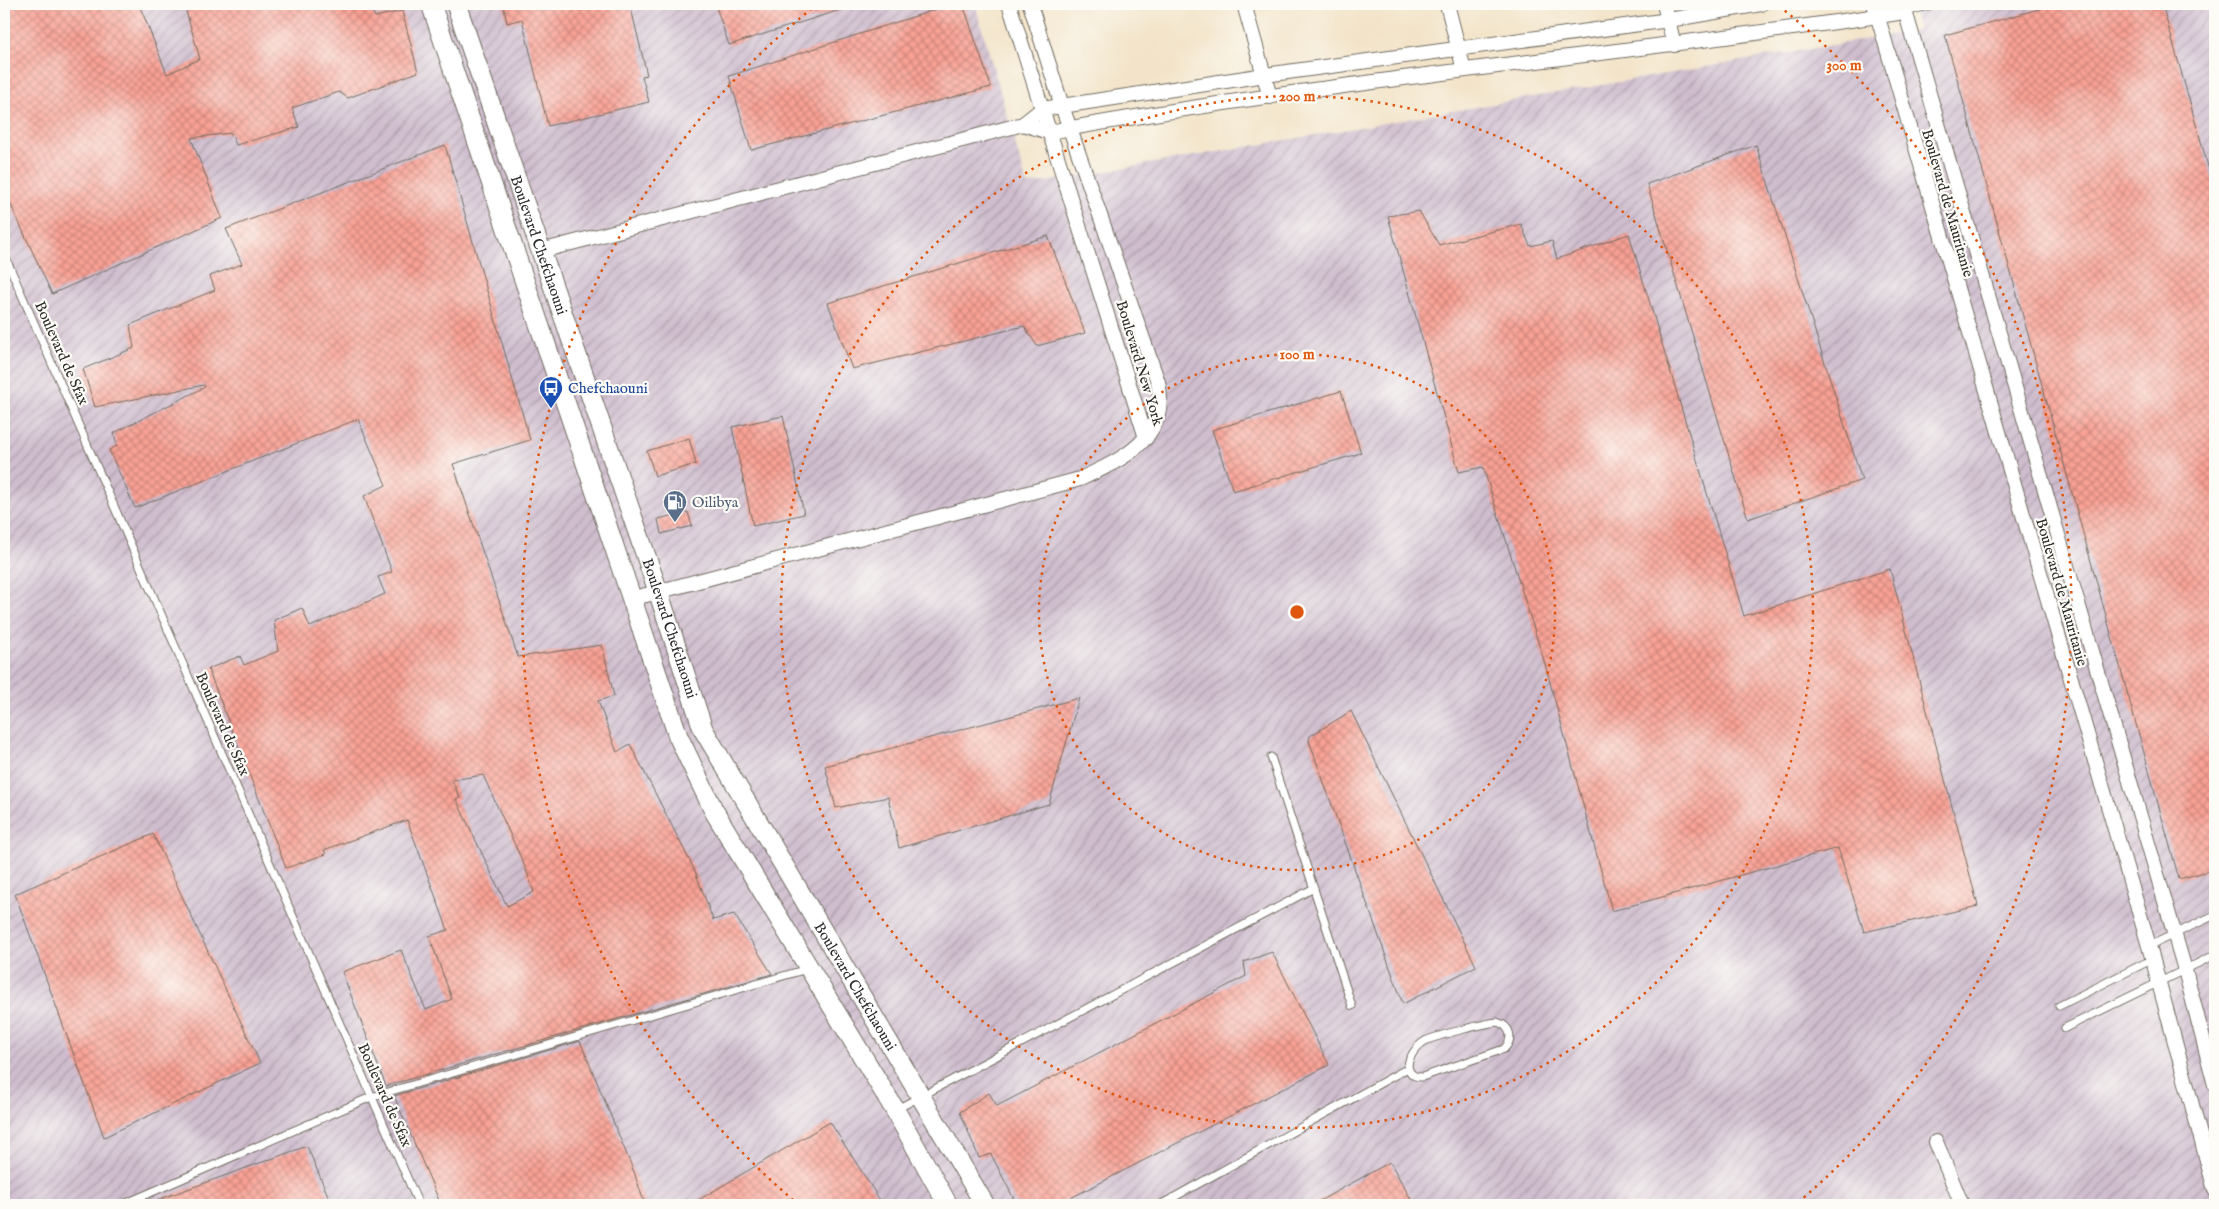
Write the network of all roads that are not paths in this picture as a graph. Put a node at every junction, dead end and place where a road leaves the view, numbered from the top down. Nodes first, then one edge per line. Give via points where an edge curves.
1 (431, 4) edge
2 (456, 4) edge
3 (1009, 4) edge
4 (1030, 4) edge
5 (1244, 4) edge
6 (1446, 4) edge
7 (1664, 4) edge
8 (1761, 4) edge
9 (1935, 4) edge
10 (1904, 8) edge
11 (1875, 10) edge
12 (1669, 20) junction
13 (1674, 45) junction
14 (1458, 48) junction
15 (1464, 70) junction
16 (1265, 75) junction
17 (1270, 97) junction
18 (1062, 106) junction
19 (1042, 109) junction
20 (1023, 124) junction
21 (1070, 128) junction
22 (1049, 132) junction
23 (541, 251) junction
24 (4, 254) edge
25 (1146, 438) junction
26 (658, 591) junction
27 (631, 599) junction
28 (1270, 756) dead end
29 (1314, 888) junction
30 (2215, 915) edge
31 (2173, 934) junction
32 (2149, 946) junction
33 (2215, 955) edge
34 (2153, 960) junction
35 (810, 968) junction
36 (2185, 970) junction
37 (2158, 982) junction
38 (1352, 1006) dead end
39 (2058, 1006) dead end
40 (2065, 1028) dead end
41 (1408, 1068) junction
42 (2215, 1085) edge
43 (920, 1095) junction
44 (371, 1098) junction
45 (894, 1110) junction
46 (1936, 1142) dead end
47 (2215, 1190) edge
48 (122, 1205) edge
49 (420, 1205) edge
50 (948, 1205) edge
51 (985, 1205) edge
52 (1160, 1205) edge
53 (1962, 1205) edge

1 - 27 street, Boulevard Chefchaouni
2 - 23 street, Boulevard Chefchaouni
3 - 19 street, Boulevard New York
4 - 18 street, Boulevard New York
5 - 16 street
6 - 14 street
7 - 12 street
8 - 12 street
9 - 10 lane
10 - 11 street
10 - 31 street, Boulevard de Mauritanie
11 - 13 street
11 - 32 street, Boulevard de Mauritanie
12 - 13 street
12 - 14 street
13 - 15 street
14 - 15 street
14 - 16 street
15 - 17 street
16 - 17 street
16 - 18 street
17 - 21 street
18 - 19 street
18 - 21 street, Boulevard New York
19 - 20 street
19 - 22 street, Boulevard New York
20 - 22 street
20 - 23 street
21 - 22 street
21 - 25 street, Boulevard New York via 1158,382 1160,406 1155,424
22 - 25 street, Boulevard New York
23 - 26 street, Boulevard Chefchaouni
24 - 44 lane, Boulevard de Sfax
25 - 26 street via 1120,460 1080,479
26 - 27 street
26 - 43 street, Boulevard Chefchaouni via 703,729
27 - 35 street, Boulevard Chefchaouni via 672,720 714,811
28 - 29 lane
29 - 38 lane
29 - 43 lane
30 - 31 lane
31 - 32 lane
31 - 36 street, Boulevard de Mauritanie
32 - 34 street, Boulevard de Mauritanie
33 - 36 lane
34 - 37 street, Boulevard de Mauritanie
34 - 39 lane
35 - 44 lane
35 - 45 street, Boulevard Chefchaouni
36 - 37 lane
36 - 42 street, Boulevard de Mauritanie
37 - 40 lane
37 - 47 street, Boulevard de Mauritanie
41 - 41 lane via 1414,1076 1422,1078 1500,1052 1510,1042 1510,1032 1502,1024 1492,1023 1425,1041 1412,1055
41 - 52 lane
43 - 45 lane
43 - 51 street, Boulevard Chefchaouni
44 - 48 lane
44 - 49 lane, Boulevard de Sfax
45 - 50 street, Boulevard Chefchaouni
46 - 53 street

